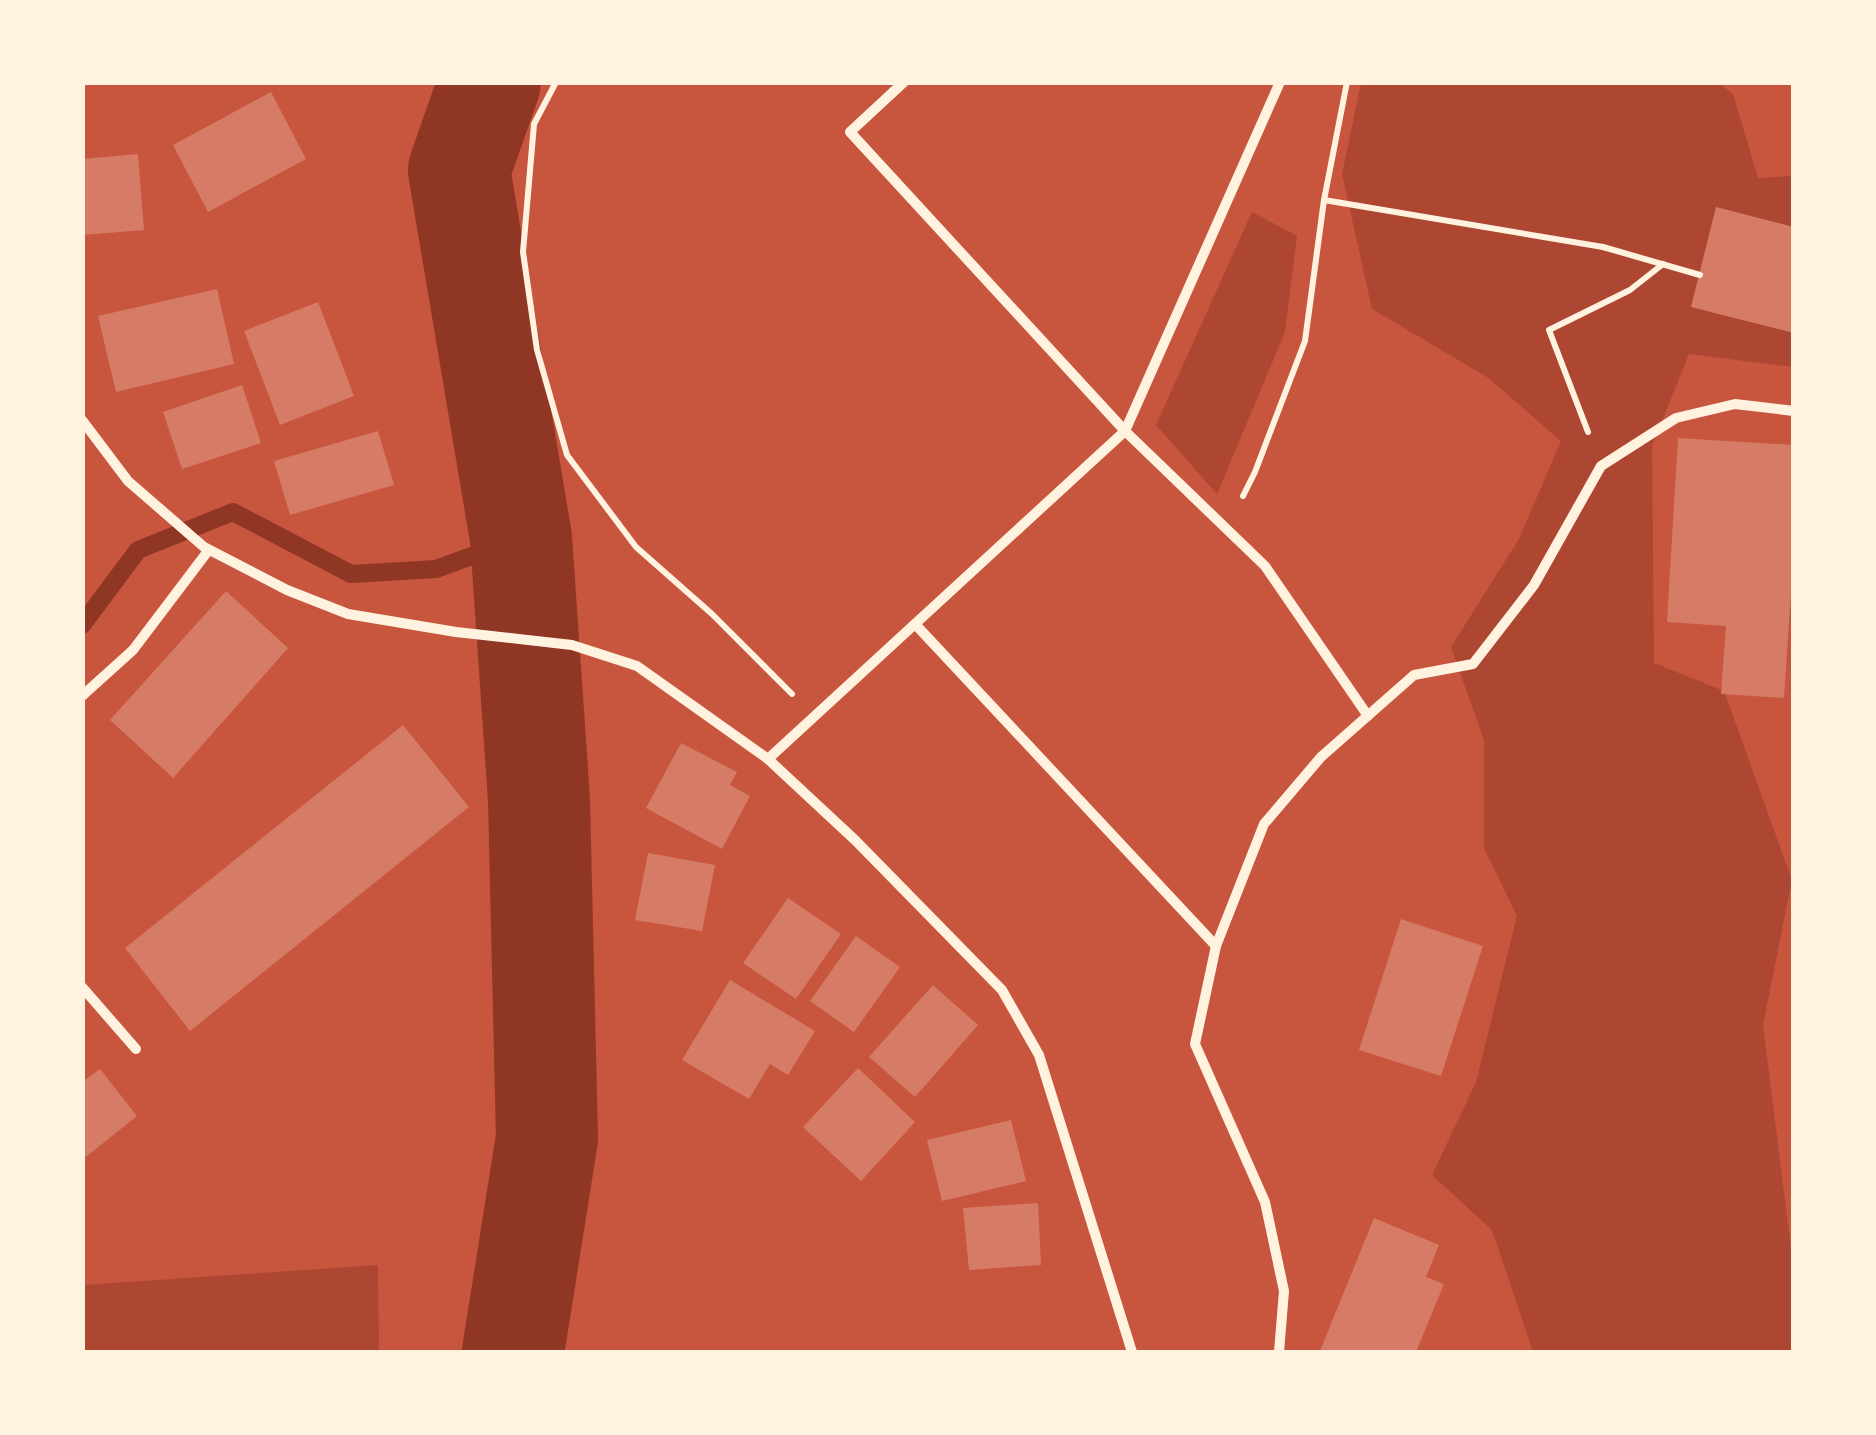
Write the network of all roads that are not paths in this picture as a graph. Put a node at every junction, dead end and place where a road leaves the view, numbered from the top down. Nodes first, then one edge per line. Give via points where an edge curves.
1 (904, 82) edge
2 (1280, 82) edge
3 (1794, 411) edge
4 (82, 420) edge
5 (1125, 431) junction
6 (206, 549) junction
7 (915, 624) junction
8 (82, 696) edge
9 (1368, 716) junction
10 (768, 759) junction
11 (1216, 946) junction
12 (82, 987) edge
13 (136, 1049) dead end
14 (1132, 1352) edge
15 (1279, 1352) edge

1 - 5 street via 850,132
2 - 5 street
3 - 9 street via 1734,404 1676,418 1602,466 1534,585 1474,664 1414,675
4 - 6 street via 128,481
5 - 7 street
5 - 9 street via 1265,566
6 - 8 street via 133,650
6 - 10 street via 348,614 572,644 637,666
7 - 10 street
7 - 11 street
9 - 11 street via 1321,757 1264,824
10 - 14 street via 1002,990 1039,1055
11 - 15 street via 1195,1044 1265,1202 1284,1290
12 - 13 street

